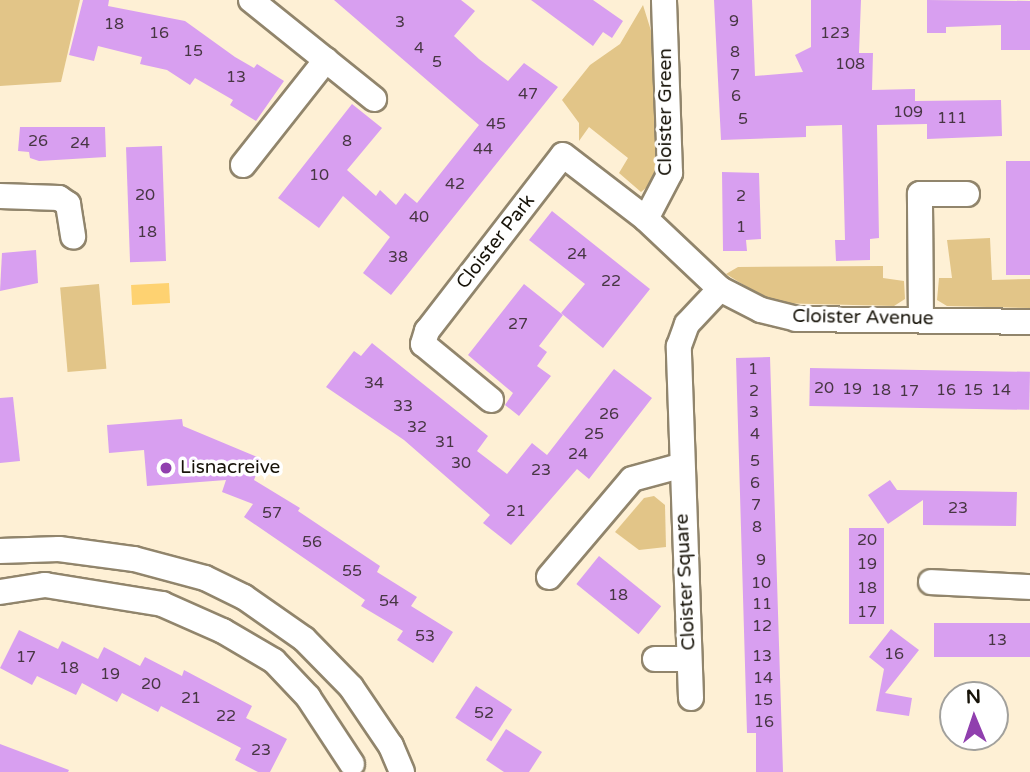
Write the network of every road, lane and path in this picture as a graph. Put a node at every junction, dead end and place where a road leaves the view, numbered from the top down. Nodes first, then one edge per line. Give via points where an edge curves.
1 (251, 0) edge
2 (664, 0) edge
3 (326, 60) junction
4 (374, 99) dead end
5 (243, 165) dead end
6 (967, 194) dead end
7 (0, 196) edge
8 (646, 219) junction
9 (73, 237) dead end
10 (720, 289) junction
11 (921, 319) junction
12 (1030, 322) edge
13 (491, 400) dead end
14 (680, 466) junction
15 (0, 551) edge
16 (549, 577) dead end
17 (932, 582) dead end
18 (1030, 587) edge
19 (0, 593) edge
20 (655, 659) dead end
21 (689, 659) junction
22 (691, 698) dead end
23 (352, 764) dead end
24 (402, 772) edge

1 - 3 street
2 - 8 street, Cloister Green via 670,173
3 - 4 street
3 - 5 street
6 - 11 street via 920,194
7 - 9 street via 59,198 68,204
8 - 10 street, Cloister Avenue
8 - 13 street, Cloister Park via 563,155 427,331 423,344
10 - 11 street, Cloister Avenue via 761,310 796,319
10 - 14 street, Cloister Square via 687,324 679,346
11 - 12 street, Cloister Avenue
14 - 16 street via 632,480
14 - 21 street, Cloister Square
15 - 24 street via 59,549 134,559 205,578 244,597 304,639 351,687 391,746
17 - 18 street
19 - 23 street via 45,585 162,604 223,631 274,660 316,707
20 - 21 street
21 - 22 street, Cloister Square

